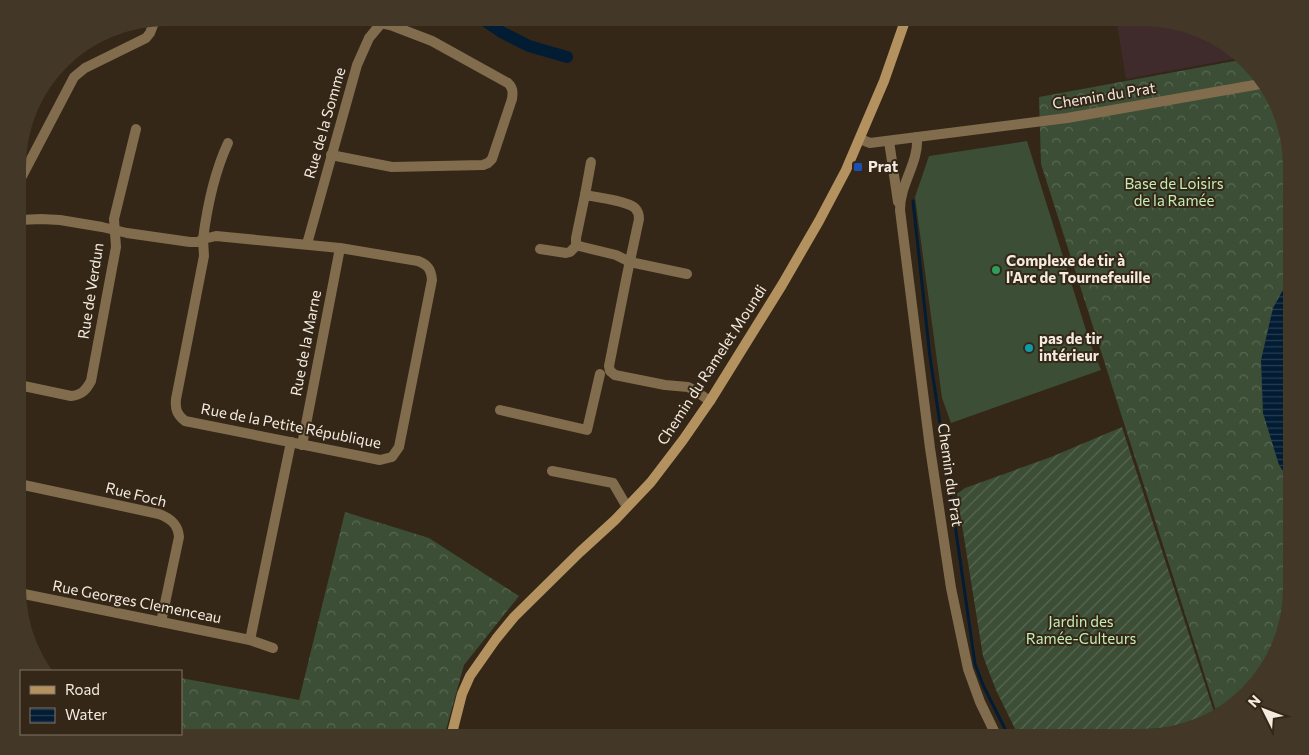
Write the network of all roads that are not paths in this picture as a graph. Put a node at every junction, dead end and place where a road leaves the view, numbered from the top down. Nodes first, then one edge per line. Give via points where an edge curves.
1 (378, 26) edge
2 (393, 26) edge
3 (903, 26) edge
4 (152, 27) edge
5 (1256, 85) edge
6 (136, 128) dead end
7 (917, 137) junction
8 (860, 139) junction
9 (889, 141) junction
10 (228, 143) dead end
11 (331, 155) junction
12 (591, 162) dead end
13 (26, 169) edge
14 (585, 195) junction
15 (900, 210) junction
16 (26, 219) edge
17 (115, 230) junction
18 (203, 239) junction
19 (307, 244) junction
20 (577, 245) junction
21 (340, 248) junction
22 (540, 249) dead end
23 (630, 262) junction
24 (686, 274) dead end
25 (604, 372) junction
26 (26, 386) edge
27 (710, 401) junction
28 (500, 410) dead end
29 (291, 442) junction
30 (302, 445) junction
31 (552, 471) dead end
32 (26, 486) edge
33 (627, 507) junction
34 (26, 594) edge
35 (161, 622) junction
36 (250, 640) junction
37 (273, 648) dead end
38 (993, 728) edge
39 (453, 729) edge

1 - 11 street, Rue de la Somme via 357,65
2 - 11 street via 432,41 512,87 512,99 492,159 483,165 392,167
3 - 8 main road, Chemin du Ramelet Moundi
4 - 13 street via 146,38 85,68 74,77
5 - 7 street, Chemin du Prat via 1067,118
6 - 17 street, Rue de Verdun via 114,219
7 - 9 street, Chemin du Prat
7 - 15 street, Chemin du Prat via 917,152 902,192
8 - 9 street, Chemin du Prat via 870,143
8 - 27 main road, Chemin du Ramelet Moundi via 819,221
9 - 15 street, Chemin du Prat
10 - 18 street via 220,159
11 - 19 street, Rue de la Somme
12 - 14 street
14 - 20 street
14 - 23 street via 627,204 638,211
15 - 38 street, Chemin du Prat via 951,588 968,669
16 - 17 street, Rue de la Petite République via 60,220
17 - 18 street, Rue de la Petite République via 190,242
17 - 26 street, Rue de Verdun via 116,247 88,387 84,392 71,396
18 - 19 street, Rue de la Petite République via 216,236
18 - 29 street, Rue de la Petite République via 204,256 176,399 177,412 185,421
19 - 21 street, Rue de la Petite République
20 - 22 street via 566,253
20 - 23 street
21 - 30 street, Rue de la Marne
21 - 30 street, Rue de la Petite République via 418,260 432,272 432,280 399,448 392,457 380,460
23 - 24 street
23 - 25 street via 609,366
25 - 27 street via 652,377 692,388
25 - 28 street via 587,430
27 - 33 main road, Chemin du Ramelet Moundi via 656,475
29 - 30 street, Rue de la Petite République
29 - 36 street
31 - 33 street via 613,483
32 - 35 street, Rue Foch via 159,514 172,521 179,537
33 - 39 main road, Chemin du Ramelet Moundi via 496,639 470,676
34 - 35 street, Rue Georges Clemenceau
35 - 36 street, Rue Georges Clemenceau
36 - 37 street, Rue Georges Clemenceau

